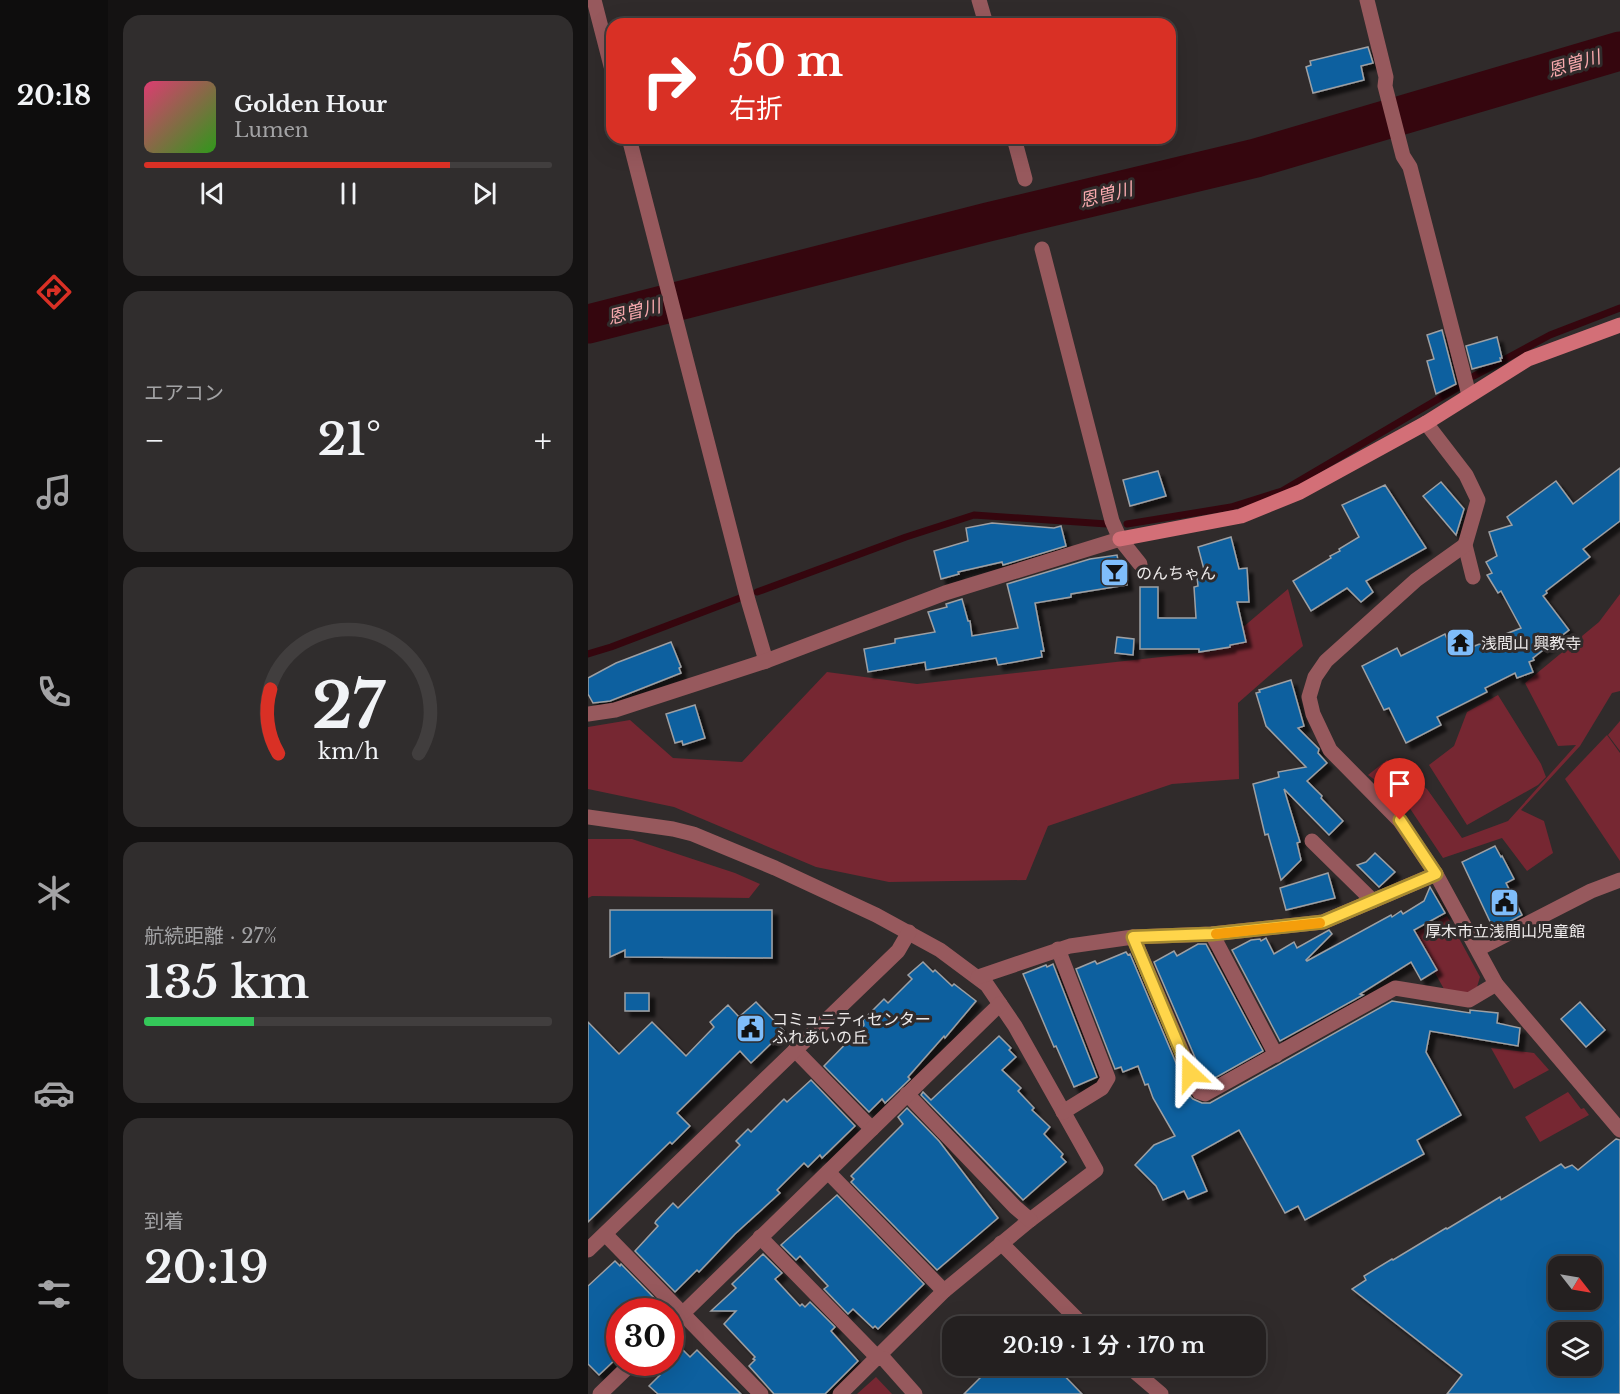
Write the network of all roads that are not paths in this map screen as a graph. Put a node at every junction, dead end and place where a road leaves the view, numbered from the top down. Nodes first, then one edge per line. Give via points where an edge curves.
1 (594, 0) edge
2 (980, 0) edge
3 (1367, 0) edge
4 (984, 18) edge
5 (606, 47) edge
6 (631, 144) edge
7 (1016, 144) edge
8 (1025, 179) dead end
9 (1042, 249) dead end
10 (1620, 325) edge
11 (1469, 395) junction
12 (1426, 423) junction
13 (1120, 539) junction
14 (1465, 545) junction
15 (1140, 564) dead end
16 (1473, 577) dead end
17 (766, 661) junction
18 (588, 714) edge
19 (588, 817) edge
20 (1312, 841) dead end
21 (1436, 874) junction
22 (1620, 880) edge
23 (1373, 901) junction
24 (909, 932) junction
25 (1212, 934) junction
26 (1133, 937) junction
27 (1058, 949) junction
28 (1478, 949) junction
29 (978, 978) junction
30 (1496, 984) junction
31 (1000, 1004) junction
32 (795, 1050) junction
33 (1276, 1055) junction
34 (907, 1094) junction
35 (1063, 1112) junction
36 (872, 1129) junction
37 (1620, 1130) edge
38 (828, 1172) junction
39 (1029, 1220) junction
40 (605, 1234) junction
41 (760, 1237) junction
42 (1001, 1243) junction
43 (588, 1250) edge
44 (944, 1291) junction
45 (667, 1298) edge
46 (684, 1312) edge
47 (684, 1316) edge
48 (1074, 1316) edge
49 (878, 1358) junction
50 (619, 1376) edge
51 (1140, 1376) edge
52 (600, 1394) edge
53 (760, 1394) edge
54 (840, 1394) edge
55 (915, 1394) edge
56 (1161, 1394) edge

1 - 5 street
2 - 4 street
3 - 11 street via 1403,156 1410,167
6 - 17 street
7 - 8 street
9 - 13 street via 1112,521
10 - 11 street via 1528,359
11 - 12 street
12 - 13 street via 1300,492 1241,516
12 - 14 street via 1466,475 1478,500
13 - 15 street
13 - 17 street via 945,593
14 - 16 street
14 - 21 street via 1416,579 1326,661 1315,677 1309,697 1330,750 1400,820
17 - 18 street via 615,710
19 - 24 street via 693,834
20 - 23 street
21 - 23 street
21 - 28 street
22 - 28 street
23 - 25 street via 1323,922
24 - 29 street
24 - 32 street via 898,951
25 - 26 street
25 - 33 street
26 - 27 street
26 - 33 street via 1198,1092 1205,1094
27 - 29 street
27 - 35 street via 1108,1078 1102,1088
28 - 30 street
29 - 31 street
30 - 33 street via 1469,1000 1395,988
30 - 37 street
31 - 34 street
31 - 35 street
32 - 36 street
32 - 40 street
34 - 36 street
34 - 39 street
35 - 39 street via 1096,1170
36 - 38 street
38 - 41 street
38 - 44 street
39 - 42 street
40 - 43 street
40 - 45 street
41 - 46 street
41 - 49 street
42 - 44 street
42 - 48 street
44 - 49 street
47 - 53 street
49 - 54 street
49 - 55 street via 884,1359
50 - 52 street
51 - 56 street

